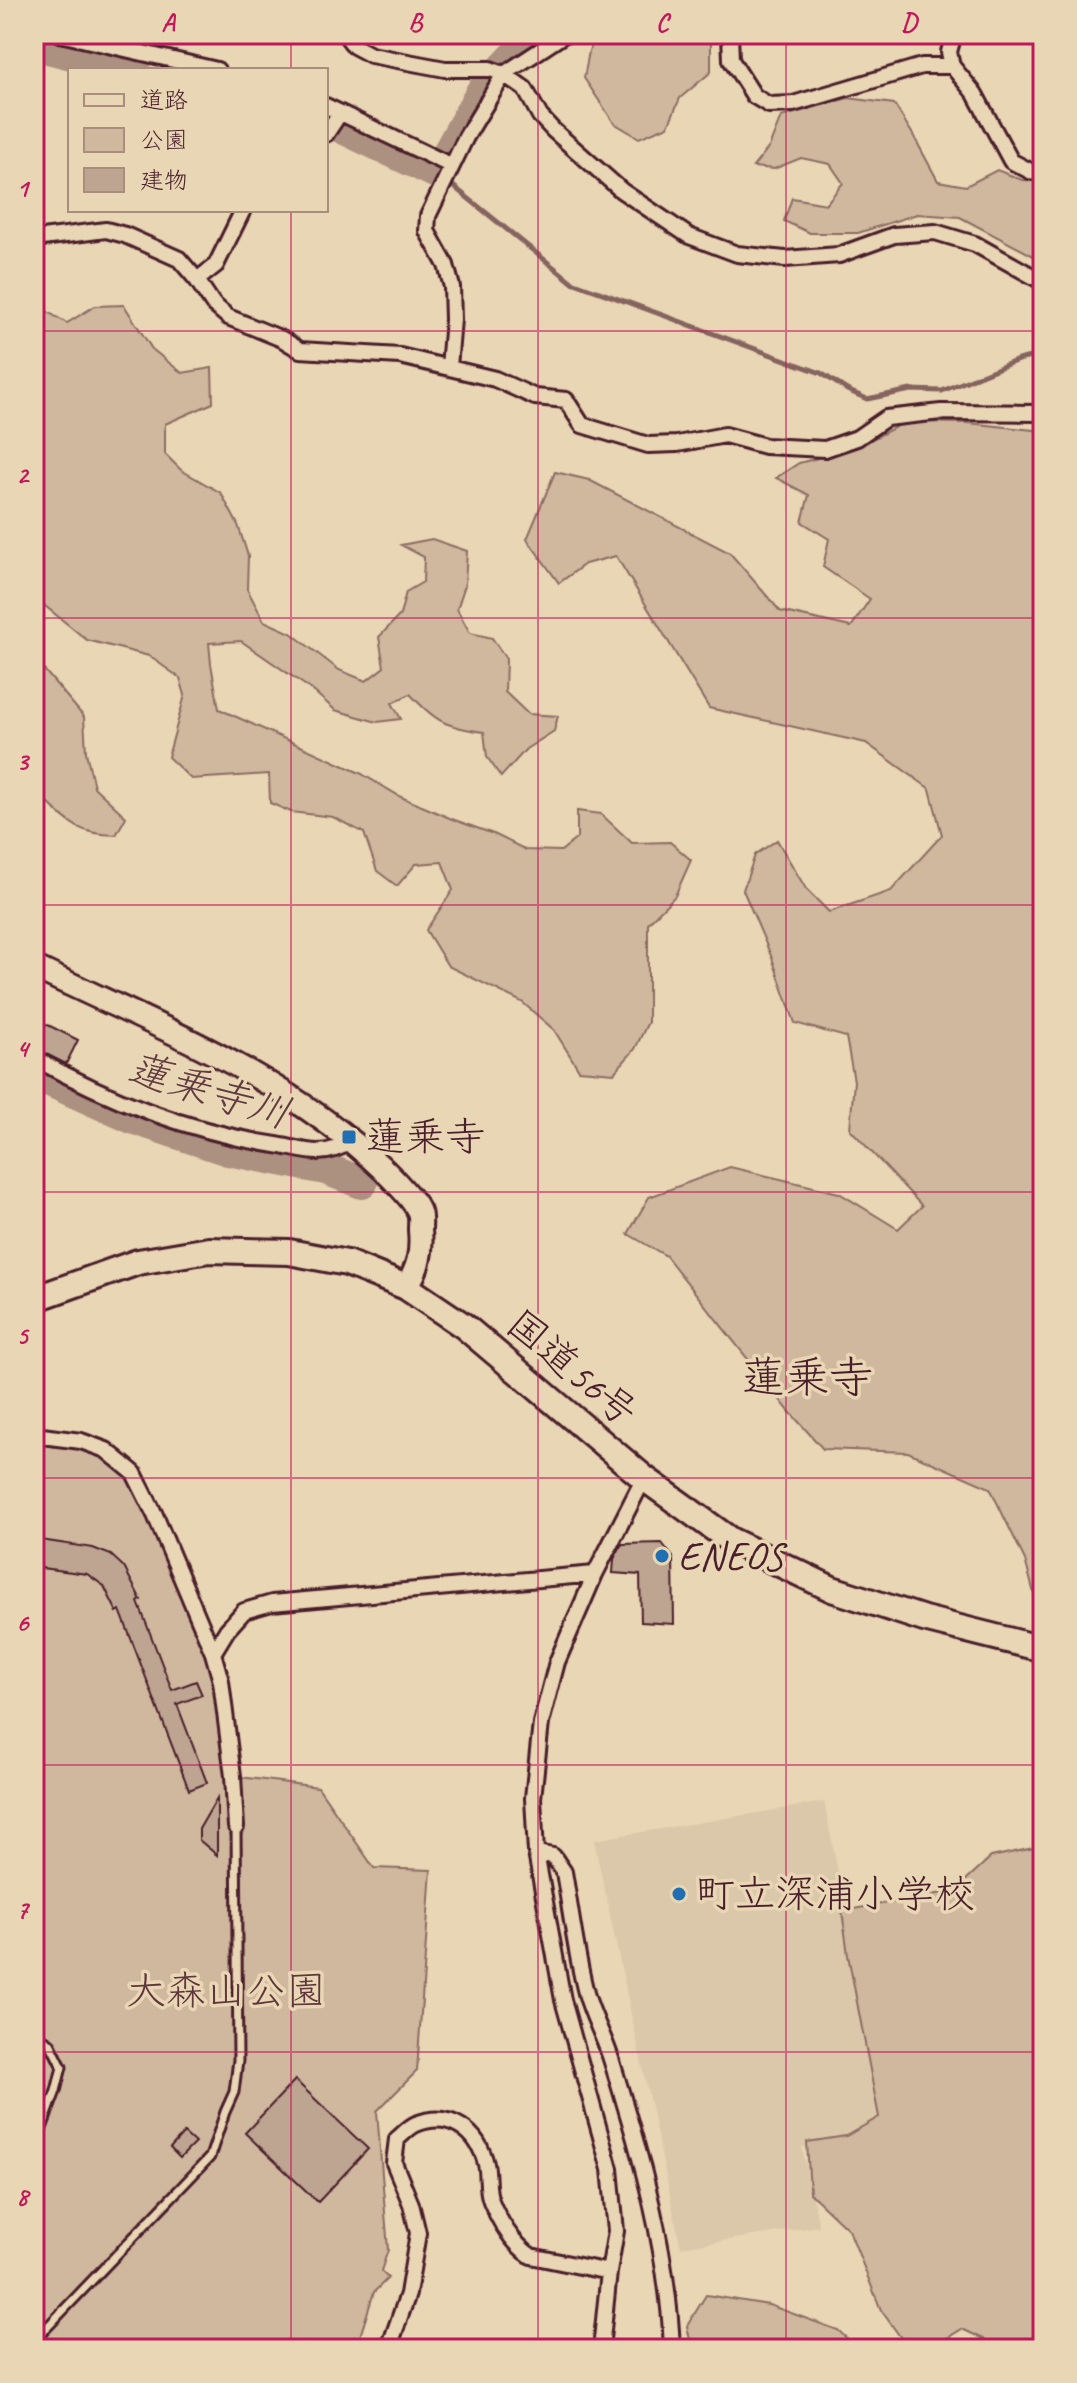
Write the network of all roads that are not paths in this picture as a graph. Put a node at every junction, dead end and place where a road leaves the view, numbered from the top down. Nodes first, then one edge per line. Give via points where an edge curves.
1 (60, 34) edge
2 (345, 34) edge
3 (565, 34) edge
4 (730, 34) edge
5 (954, 34) edge
6 (952, 66) junction
7 (208, 68) edge
8 (504, 74) junction
9 (328, 107) edge
10 (340, 113) junction
11 (328, 131) edge
12 (452, 166) junction
13 (1043, 169) edge
14 (242, 212) edge
15 (34, 239) edge
16 (197, 280) junction
17 (1043, 282) edge
18 (449, 367) junction
19 (1043, 413) edge
20 (34, 967) edge
21 (34, 1058) edge
22 (353, 1141) junction
23 (406, 1287) junction
24 (34, 1299) edge
25 (34, 1435) edge
26 (644, 1478) junction
27 (595, 1574) junction
28 (1043, 1649) edge
29 (213, 1653) junction
30 (236, 1827) joint
31 (536, 1853) junction
32 (34, 2033) edge
33 (34, 2150) edge
34 (609, 2272) junction
35 (34, 2341) edge
36 (386, 2349) edge
37 (601, 2349) edge
38 (672, 2349) edge

1 - 7 street
2 - 8 street via 371,55
3 - 8 street
4 - 6 street via 731,60 754,96 769,105 793,104 922,66
5 - 6 street
6 - 13 street via 975,94 1011,161 1032,172
8 - 12 street
8 - 17 street via 525,89 553,130 622,191 701,241 737,254 785,259 839,255 894,235 935,232 975,244
9 - 10 street
10 - 11 street
10 - 12 street
12 - 18 street via 428,216 427,231 452,287
14 - 16 street via 216,265
15 - 16 street via 106,230 179,259
16 - 18 street via 228,317 300,350 400,356
18 - 19 street via 535,397 566,400 582,425 648,445 725,435 765,446 825,449 857,438 886,418 941,412
20 - 22 main road via 256,1076
21 - 22 street via 141,1109 241,1140 319,1152
22 - 23 main road via 419,1211 422,1249
23 - 24 highway, 国道56号 via 347,1263 289,1252 209,1250 138,1262
23 - 26 highway, 国道56号 via 464,1326
25 - 29 street via 106,1450 134,1473
26 - 27 street
26 - 28 highway, 国道56号 via 730,1540 832,1589
27 - 29 street via 272,1603 244,1611
27 - 31 street via 557,1662 541,1723 533,1798
29 - 30 street via 223,1694
30 - 35 lane via 238,2060 234,2092 210,2157
31 - 34 street via 563,2000 610,2169 616,2231
31 - 38 street via 553,1856 564,1872 586,1994 611,2058 662,2252
32 - 33 lane via 50,2043 62,2067
34 - 36 street via 531,2256 521,2249 489,2197 486,2163 471,2132 436,2118 414,2124 397,2139 394,2163 418,2233 408,2294
34 - 37 street

